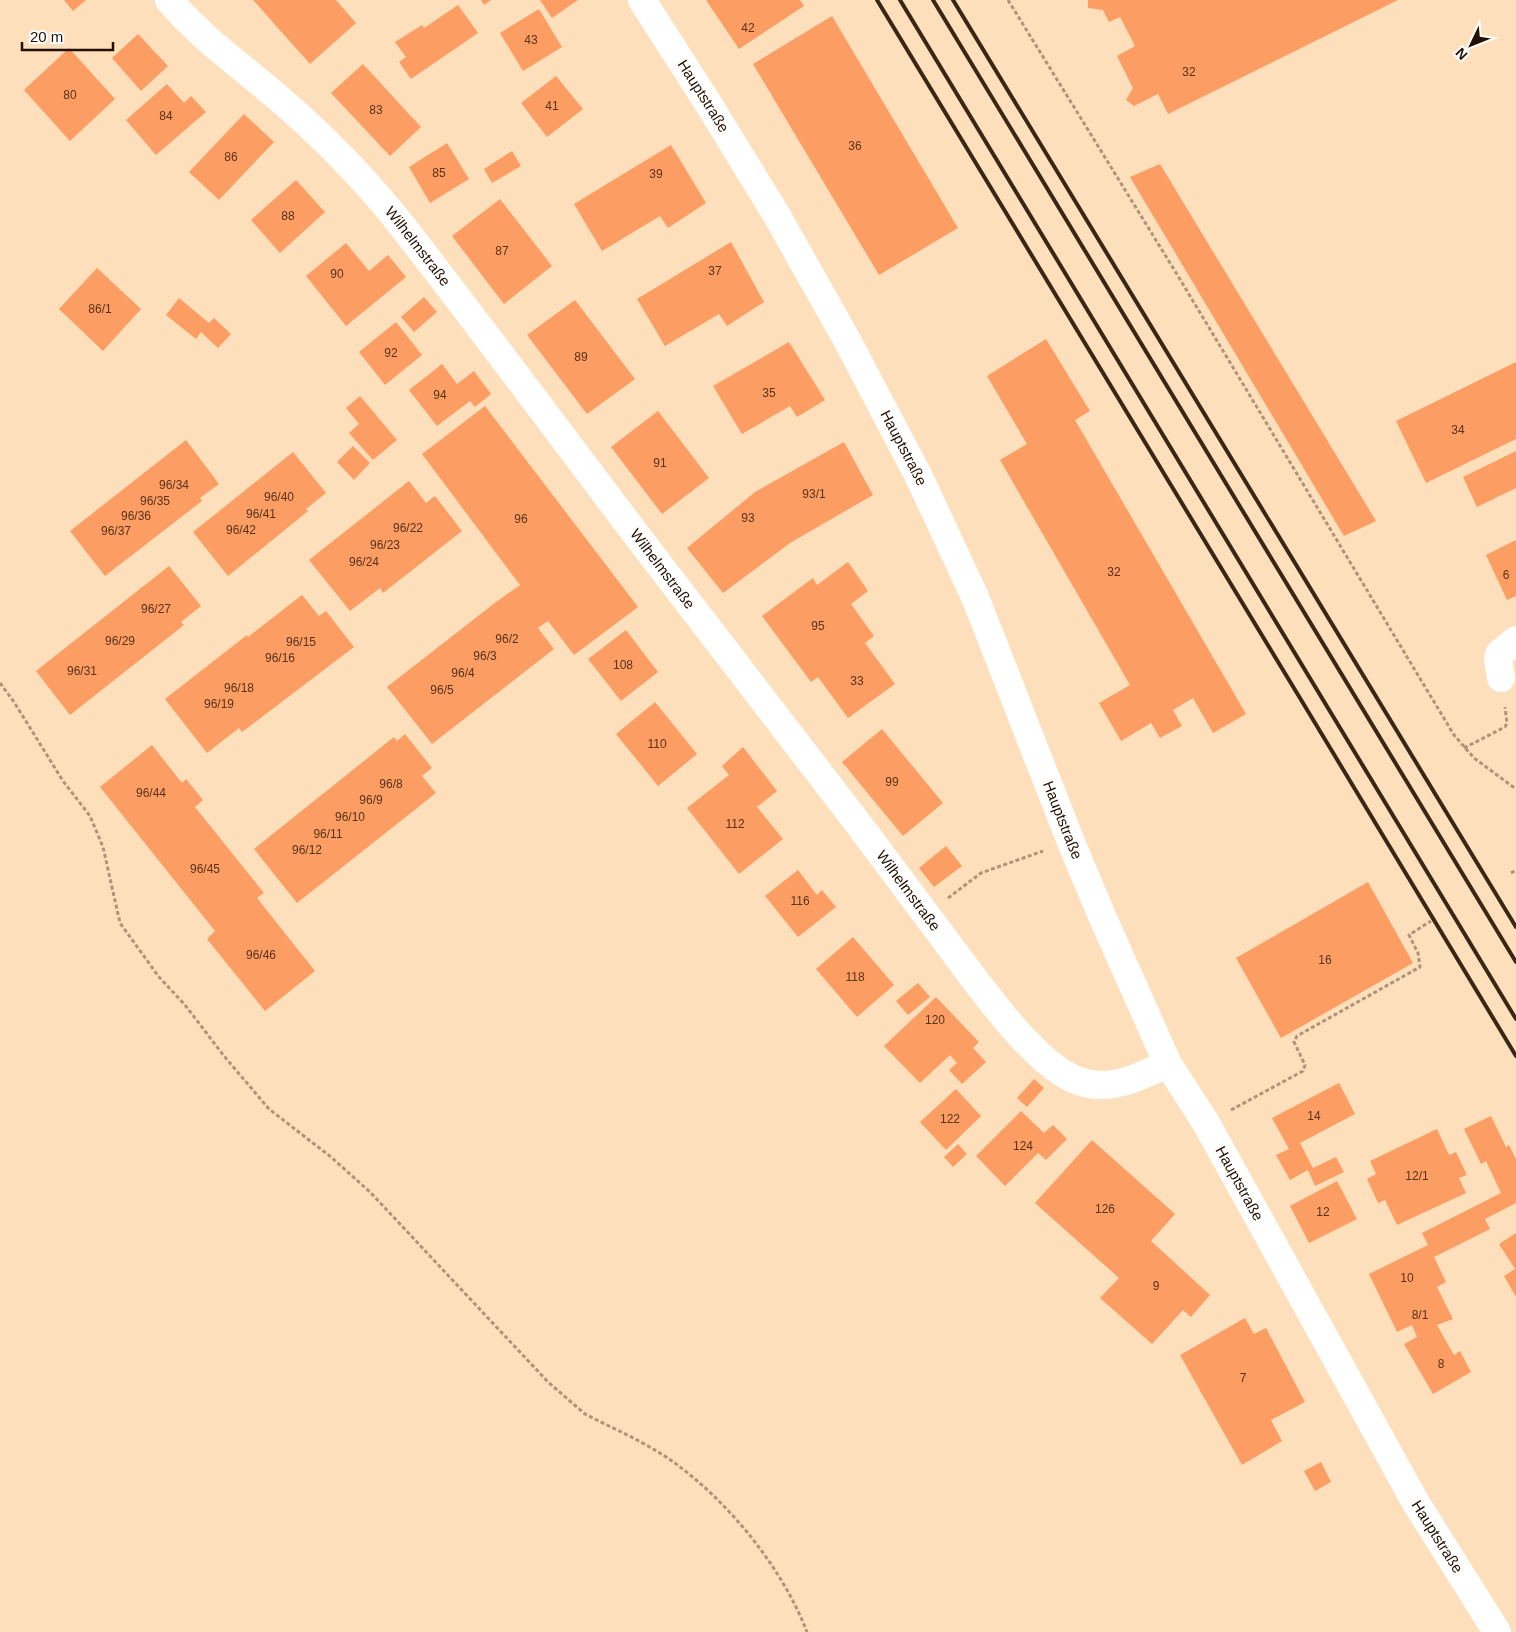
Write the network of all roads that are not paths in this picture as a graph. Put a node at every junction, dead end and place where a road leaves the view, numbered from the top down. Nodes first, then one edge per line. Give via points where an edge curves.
1 (642, 0) edge
2 (183, 5) edge
3 (1516, 640) edge
4 (1501, 678) road end
5 (1168, 1064) junction
6 (1497, 1632) edge

1 - 5 main road, Hauptstraße via 776,214 919,477 975,597 1071,842
2 - 5 main road, Wilhelmstraße via 211,44 297,115 399,222 1020,1034 1062,1073 1080,1083 1120,1084
3 - 4 main road via 1499,654
5 - 6 main road, Hauptstraße via 1206,1123 1416,1503

